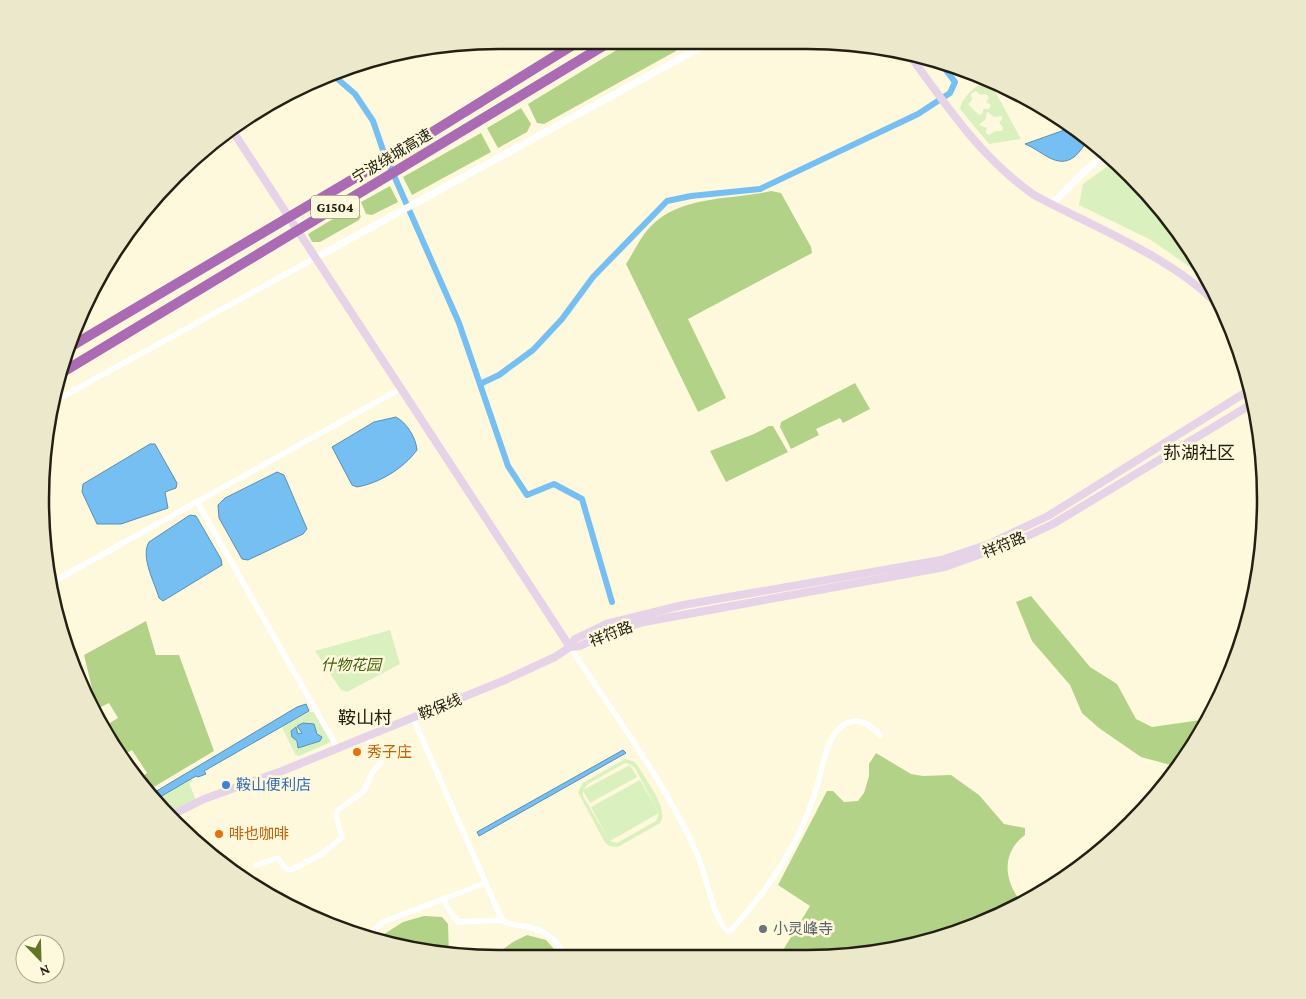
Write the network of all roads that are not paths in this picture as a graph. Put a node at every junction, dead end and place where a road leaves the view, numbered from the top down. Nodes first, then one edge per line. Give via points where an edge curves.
1 (566, 49) edge
2 (598, 49) edge
3 (697, 49) edge
4 (915, 62) edge
5 (235, 135) edge
6 (1101, 158) edge
7 (1052, 204) junction
8 (315, 258) junction
9 (1208, 294) edge
10 (77, 343) edge
11 (69, 369) edge
12 (400, 389) junction
13 (1244, 393) edge
14 (60, 398) edge
15 (1248, 406) edge
16 (197, 502) junction
17 (56, 579) edge
18 (570, 647) junction
19 (413, 718) junction
20 (880, 735) dead end
21 (367, 737) junction
22 (338, 749) junction
23 (176, 813) edge
24 (256, 865) dead end
25 (485, 883) junction
26 (444, 898) junction
27 (502, 920) junction
28 (373, 932) edge
29 (560, 950) edge

1 - 10 highway, 宁波绕城高速 / G1504
2 - 11 highway, 宁波绕城高速 / G1504
3 - 8 street
4 - 7 main road via 969,136 991,160 1010,178
5 - 8 main road
6 - 7 street
7 - 9 main road via 1164,263
8 - 12 main road
8 - 14 street
12 - 16 street
12 - 18 main road
13 - 18 main road, 祥符路 via 1048,516 989,544 941,560 624,618 590,630 575,639
15 - 18 main road, 祥符路 via 1053,524 991,552 945,567 644,622
16 - 17 street
16 - 22 street
18 - 19 main road, 鞍保线 via 505,680
18 - 20 street via 683,827 699,860 724,930 730,932 751,909 793,844 839,728 856,721 864,722
19 - 21 main road, 鞍保线
19 - 25 street
21 - 22 main road, 鞍保线
21 - 24 street via 381,762 364,791 337,812 342,837 322,854 291,870 285,868 278,858
22 - 23 main road, 鞍保线 via 204,799
25 - 26 street
25 - 27 street
26 - 27 street via 458,922
26 - 28 street via 384,922
27 - 29 street via 550,935

